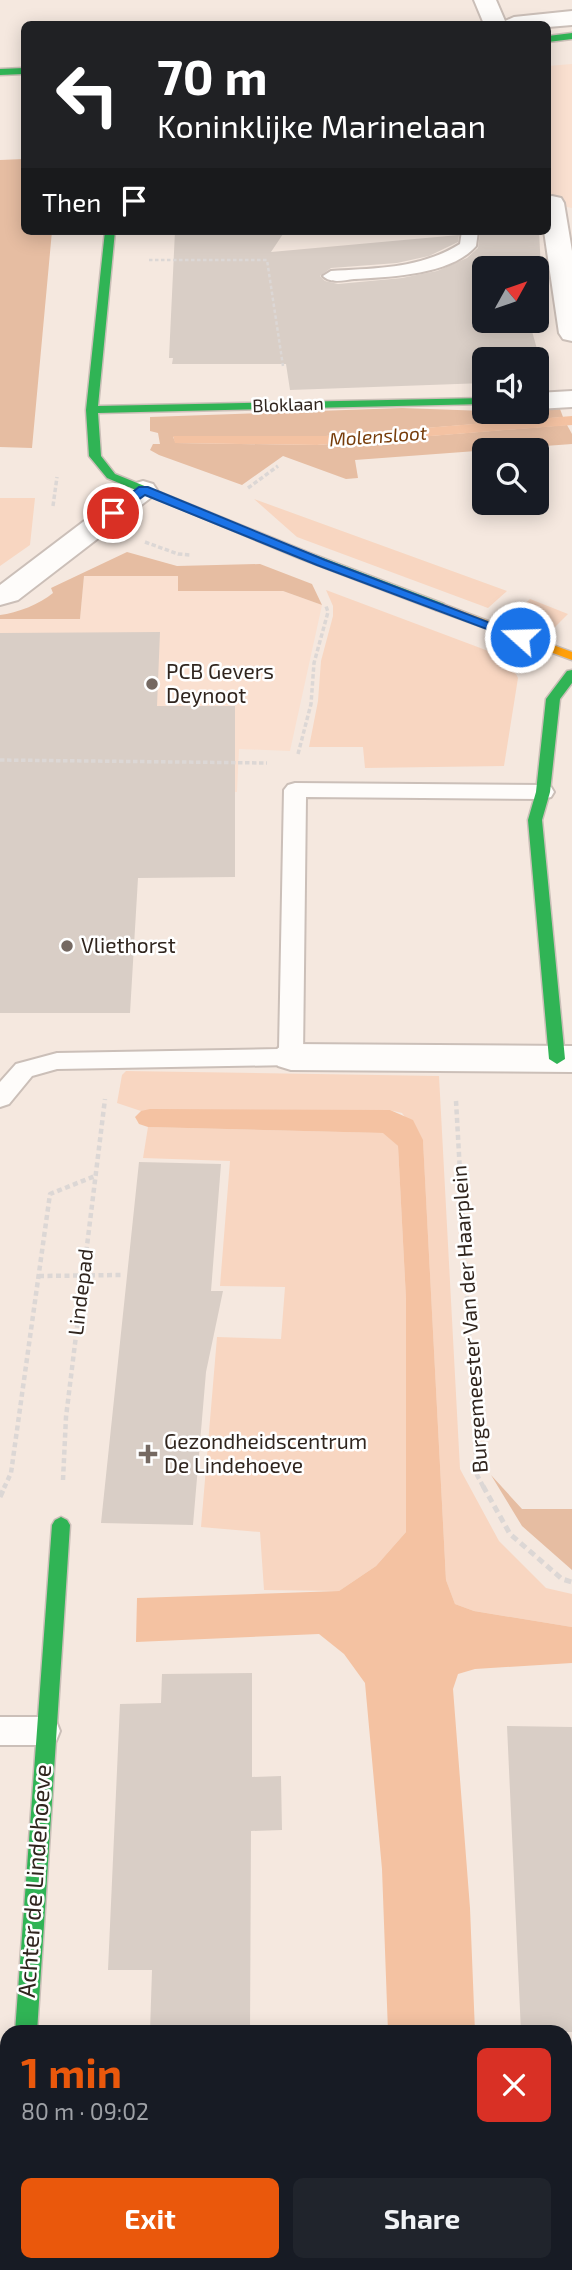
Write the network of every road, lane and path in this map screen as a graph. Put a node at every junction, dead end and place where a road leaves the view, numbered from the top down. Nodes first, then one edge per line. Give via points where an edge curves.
1 (485, 0) edge
2 (572, 18) edge
3 (494, 21) edge
4 (543, 21) edge
5 (572, 36) edge
6 (551, 39) edge
7 (21, 71) edge
8 (0, 72) edge
9 (557, 203) edge
10 (110, 235) edge
11 (469, 235) edge
12 (144, 260) dead end
13 (331, 276) dead end
14 (572, 333) edge
15 (572, 399) edge
16 (549, 400) edge
17 (472, 401) edge
18 (289, 405) junction
19 (92, 410) junction
20 (144, 490) junction
21 (339, 569) junction
22 (0, 596) edge
23 (572, 656) edge
24 (572, 674) edge
25 (299, 748) dead end
26 (0, 760) edge
27 (268, 763) dead end
28 (543, 792) junction
29 (548, 973) junction
30 (572, 973) edge
31 (291, 1057) junction
32 (453, 1058) junction
33 (565, 1059) edge
34 (109, 1060) junction
35 (12, 1070) edge
36 (0, 1098) edge
37 (95, 1176) junction
38 (83, 1275) junction
39 (122, 1275) dead end
40 (39, 1276) junction
41 (0, 1497) edge
42 (61, 1525) joint
43 (572, 1582) edge
44 (0, 1731) edge
45 (45, 1731) junction
46 (26, 2025) edge

1 - 3 street
2 - 4 street
5 - 6 street
7 - 8 street
9 - 14 street
10 - 19 street
11 - 13 lane via 468,246 426,268
12 - 18 path via 267,260
15 - 16 street
17 - 18 street, Bloklaan
18 - 19 street, Bloklaan
19 - 20 street via 95,456 111,476
20 - 21 street
20 - 22 street
21 - 23 street
21 - 25 path via 320,585 328,612
24 - 28 street via 553,699
26 - 27 path
28 - 29 street via 535,820
28 - 31 lane via 295,790
29 - 30 lane
29 - 33 street
31 - 32 street
31 - 34 lane
32 - 33 street
32 - 43 path, Burgemeester Van der Haarplein via 477,1475 510,1534 562,1579
34 - 35 lane via 57,1061
34 - 37 path, Lindepad
35 - 36 lane
37 - 38 path, Lindepad
37 - 40 path via 50,1194
38 - 39 path
38 - 40 path
38 - 42 path, Lindepad via 66,1418
40 - 41 path via 11,1473
42 - 45 street, Achter de Lindehoeve
44 - 45 lane
45 - 46 street, Achter de Lindehoeve

